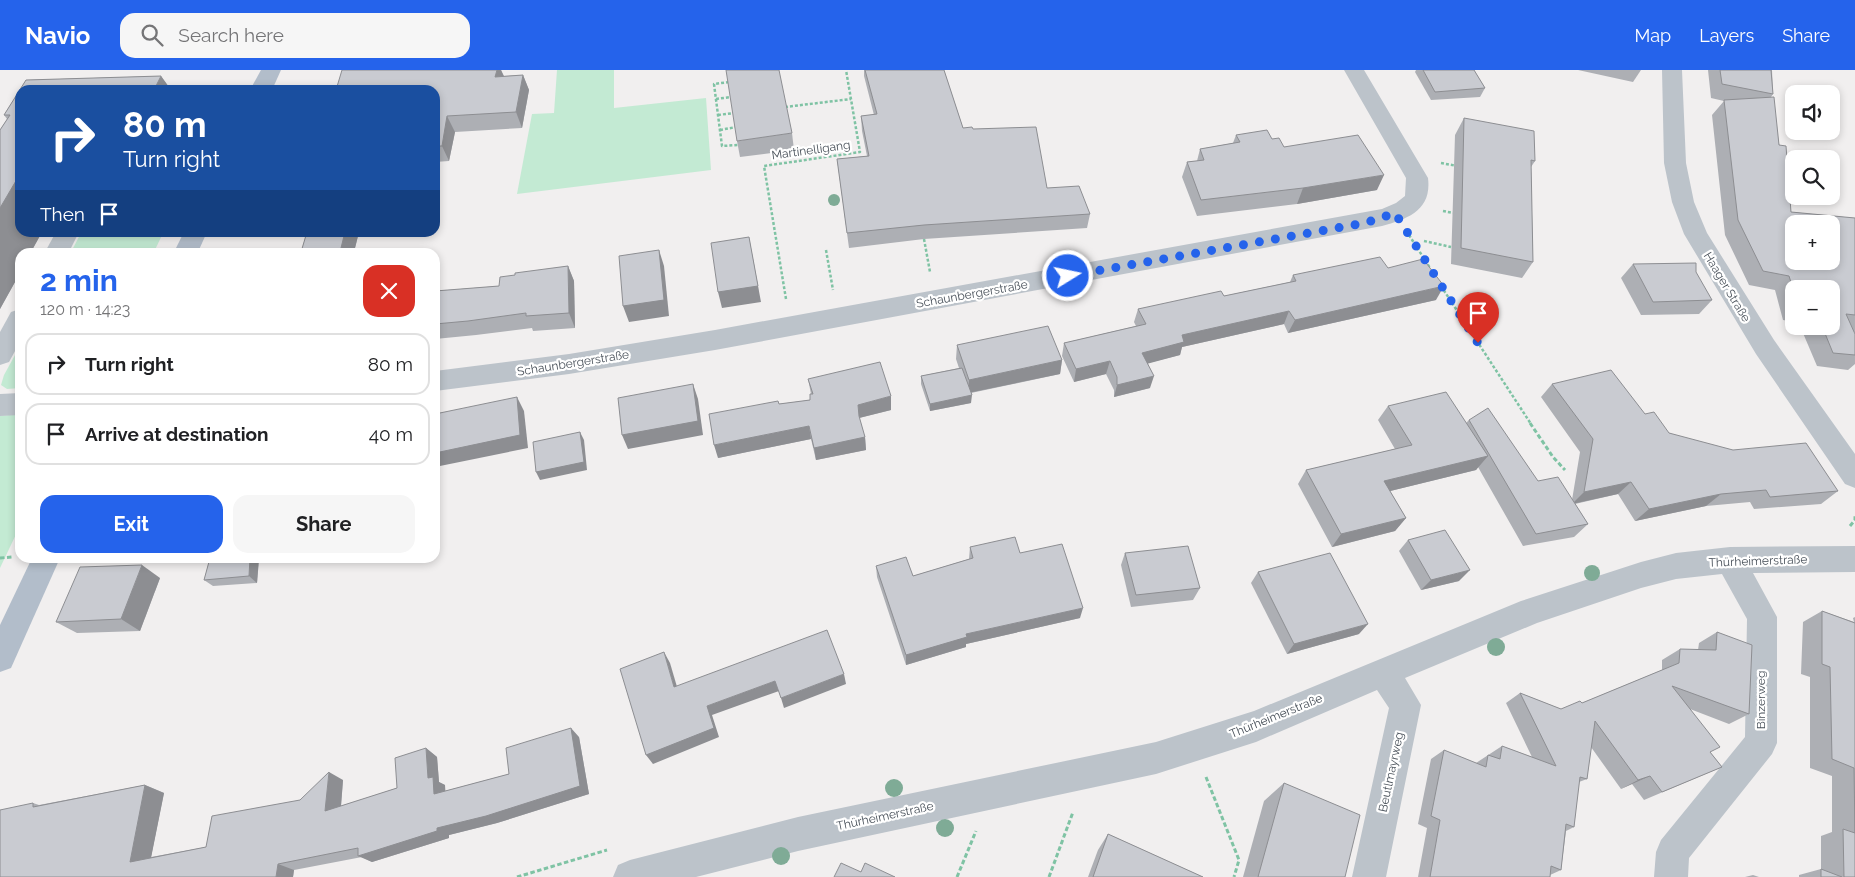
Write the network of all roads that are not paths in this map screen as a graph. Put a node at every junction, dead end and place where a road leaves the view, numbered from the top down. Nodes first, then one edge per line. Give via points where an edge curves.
1 (271, 70) edge
2 (1354, 70) edge
3 (1672, 70) edge
4 (264, 85) edge
5 (65, 237) edge
6 (59, 248) edge
7 (15, 328) edge
8 (0, 355) edge
9 (440, 380) edge
10 (15, 404) edge
11 (0, 406) edge
12 (1855, 476) edge
13 (1855, 559) edge
14 (1730, 560) junction
15 (44, 563) edge
16 (0, 658) edge
17 (1383, 672) junction
18 (630, 877) edge
19 (1368, 877) edge
20 (1671, 877) edge

1 - 4 main road
2 - 9 street, Schaunbergerstraße via 1417,178 1420,189 1417,197 1395,213 1365,223 791,326 570,364
3 - 12 street, Haager Straße via 1675,163 1683,202 1696,234 1764,347
5 - 6 street
7 - 8 street
10 - 11 street
13 - 14 street, Thürheimerstraße
14 - 17 street, Thürheimerstraße via 1676,566 1632,578 1532,611
14 - 20 street, Binzerweg via 1762,616 1761,743 1673,852
15 - 16 main road
17 - 18 street, Thürheimerstraße via 1256,726 1156,758 790,836
17 - 19 street, Beutlmayrweg via 1405,705

